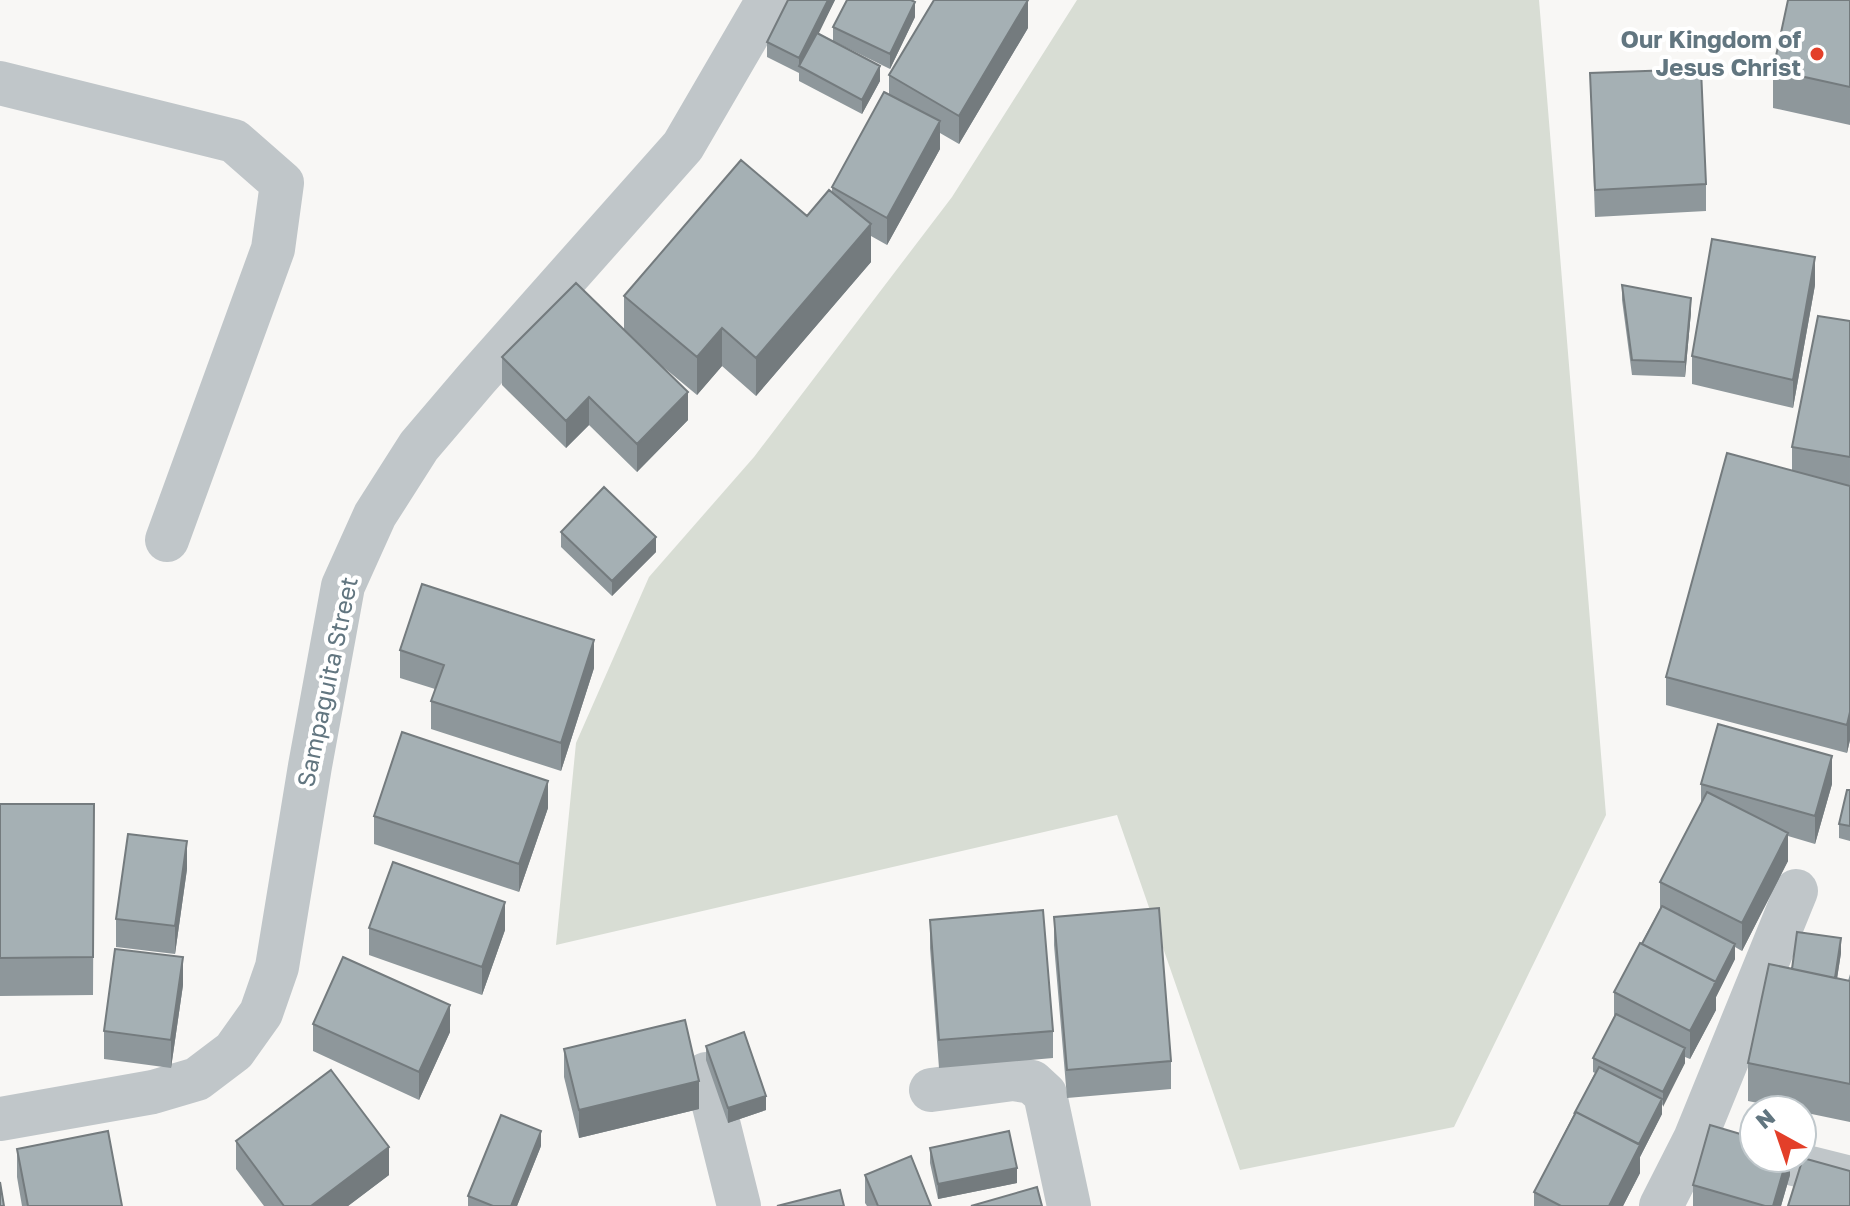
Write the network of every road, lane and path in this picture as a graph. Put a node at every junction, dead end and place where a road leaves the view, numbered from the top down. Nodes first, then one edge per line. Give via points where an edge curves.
1 (768, 0) edge
2 (0, 83) edge
3 (167, 540) dead end
4 (1796, 891) dead end
5 (706, 1074) dead end
6 (931, 1090) dead end
7 (0, 1119) edge
8 (1695, 1139) junction
9 (1738, 1150) edge
10 (1818, 1170) edge
11 (1850, 1178) edge
12 (739, 1206) edge
13 (1069, 1206) edge
14 (1661, 1206) edge

1 - 7 street, Sampaguita Street via 683,146 419,446 375,515 343,586 277,967 261,1013 234,1051 197,1079
2 - 3 street via 234,141 282,183 273,249
4 - 8 street
5 - 12 street
6 - 13 street via 1013,1079 1032,1082 1045,1094
8 - 9 street
8 - 14 street
10 - 11 street

